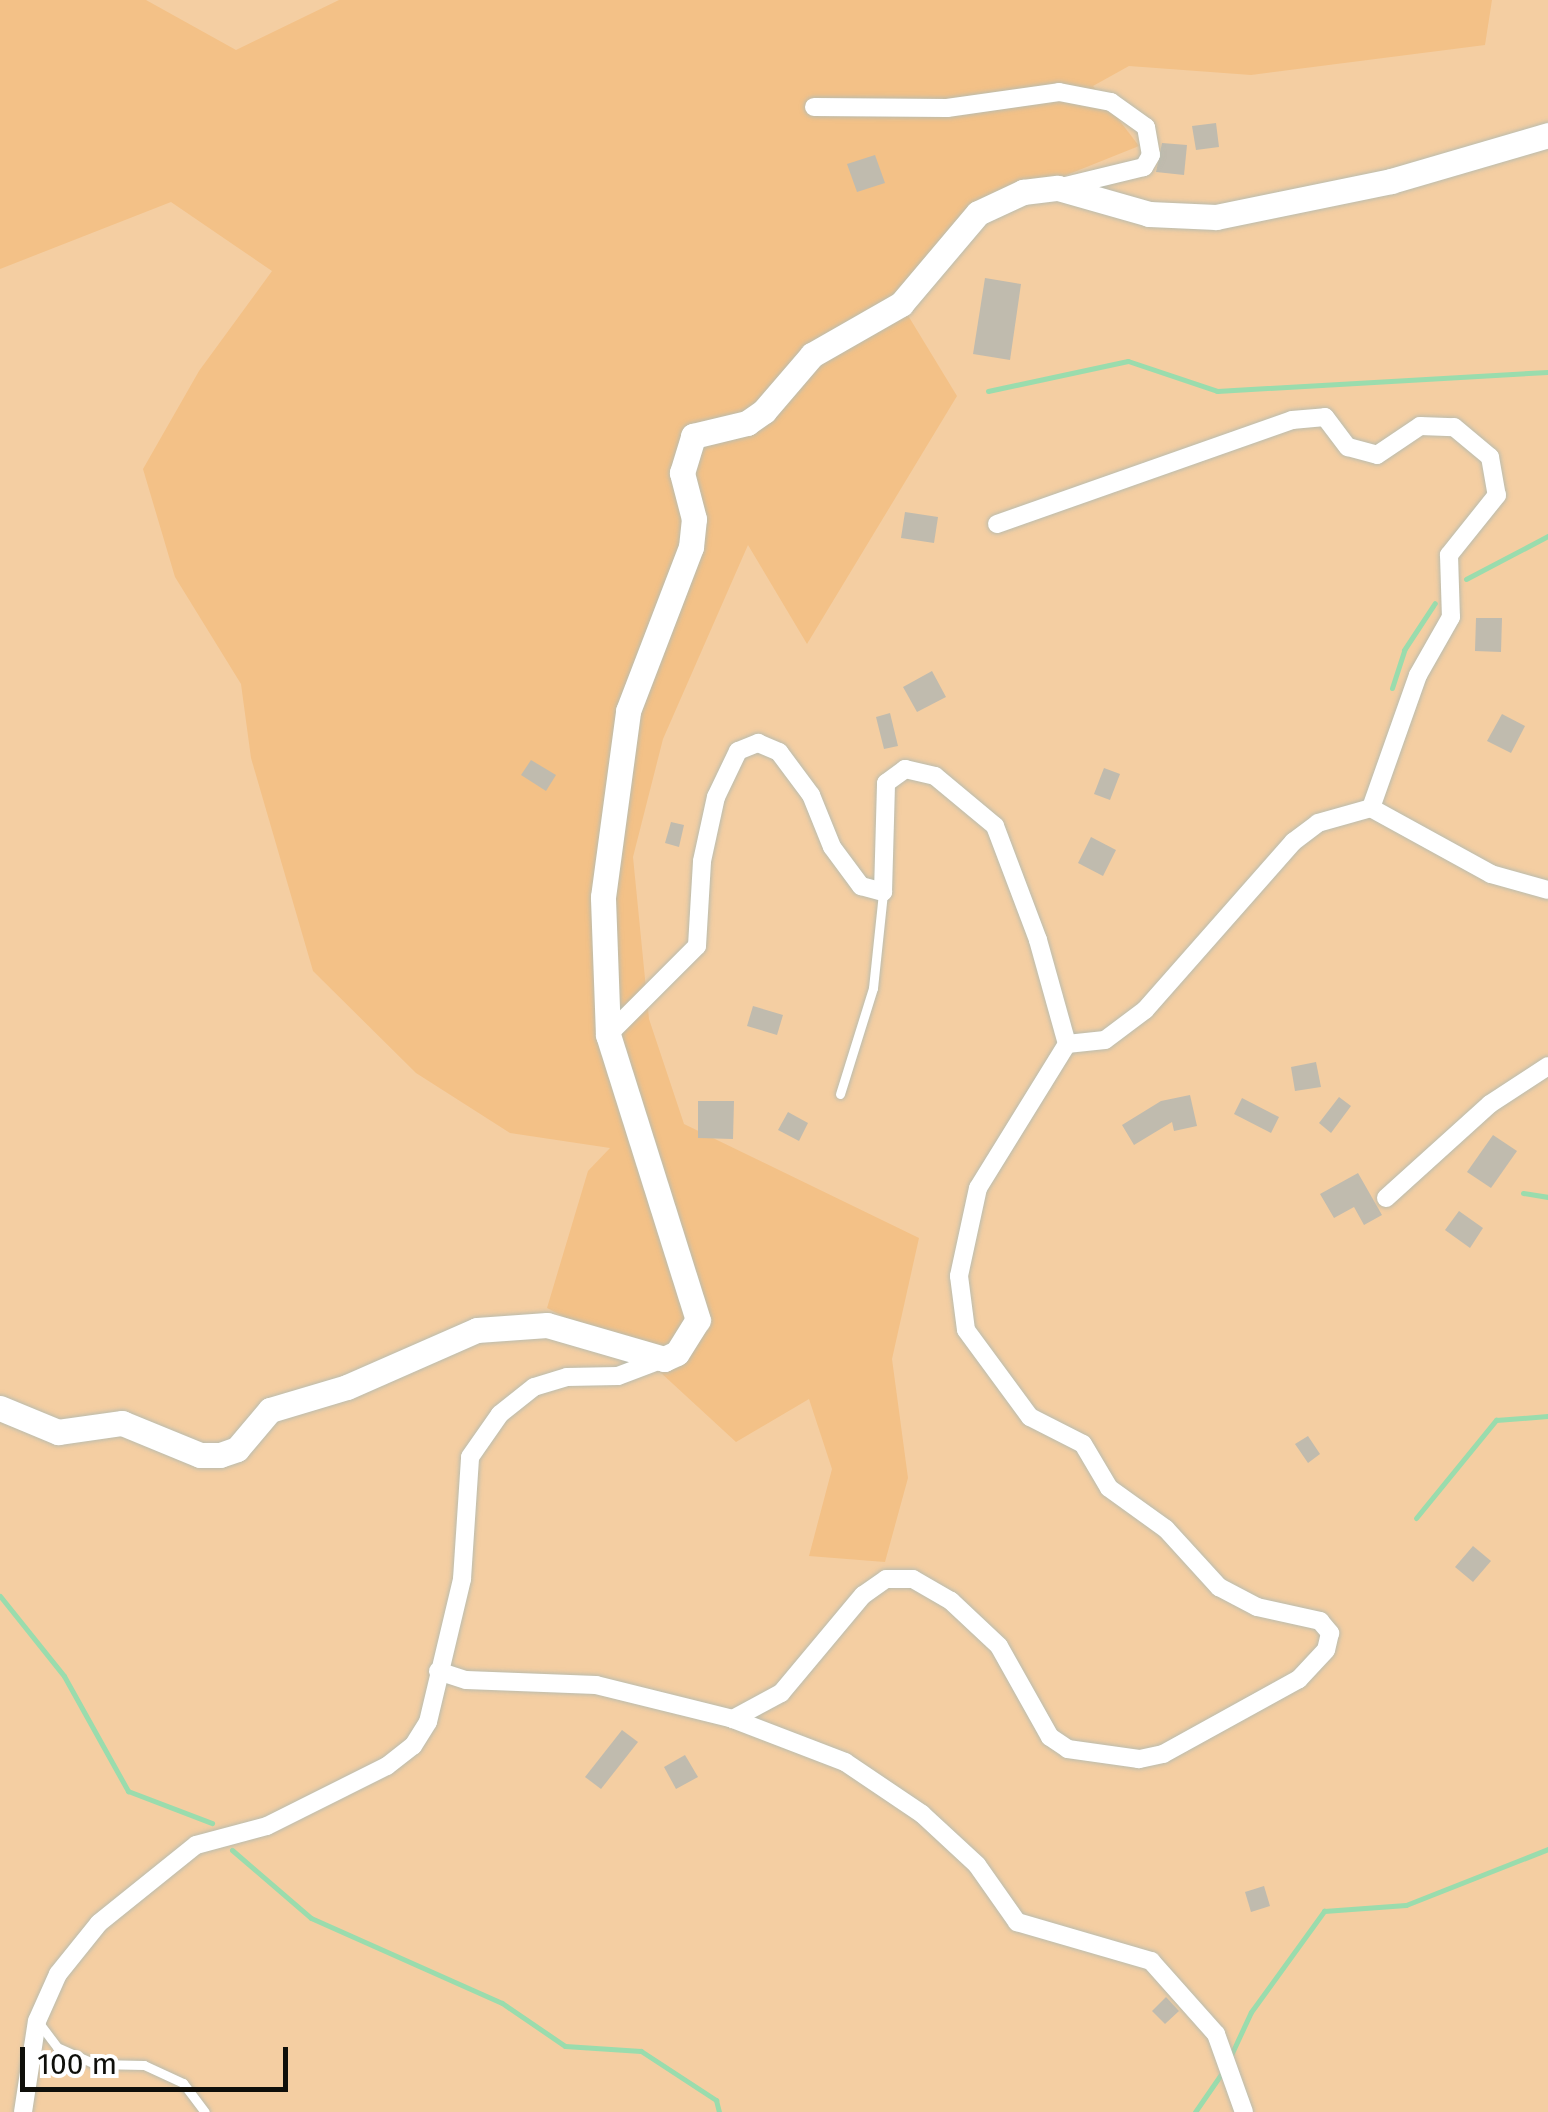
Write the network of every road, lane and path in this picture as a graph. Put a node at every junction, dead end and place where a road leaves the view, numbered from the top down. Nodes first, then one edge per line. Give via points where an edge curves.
1 (814, 107) dead end
2 (1548, 135) edge
3 (1058, 188) junction
4 (997, 524) dead end
5 (1370, 808) junction
6 (1548, 890) edge
7 (883, 892) junction
8 (608, 1035) junction
9 (1066, 1044) junction
10 (1548, 1066) edge
11 (840, 1094) dead end
12 (1386, 1198) dead end
13 (664, 1359) junction
14 (0, 1408) edge
15 (438, 1671) junction
16 (733, 1719) junction
17 (37, 2021) junction
18 (23, 2112) edge
19 (205, 2112) edge
20 (1244, 2112) edge

1 - 3 street via 946,108 1059,92 1111,102 1146,127 1151,155 1144,167
2 - 3 street via 1391,181 1216,217 1149,214
3 - 8 street via 1023,192 978,213 901,304 812,355 747,422 693,436 682,473 694,519 691,547 628,710 616,784 603,897
4 - 5 street via 1292,420 1325,417 1348,447 1377,454 1420,426 1454,428 1490,458 1497,495 1449,556 1451,617 1418,675
5 - 6 street via 1491,874
5 - 9 street via 1318,823 1293,842 1145,1010 1104,1040
7 - 8 street via 862,886 832,847 810,794 778,752 758,743 738,752 716,797 702,861 697,946
7 - 9 street via 886,783 905,770 935,776 995,826 1038,940
7 - 11 lane via 873,988
8 - 13 street via 692,1286 693,1336
9 - 16 street via 978,1188 959,1276 966,1330 1030,1416 1083,1444 1109,1488 1166,1530 1220,1587 1257,1607 1320,1620 1330,1633 1326,1650 1299,1678 1163,1754 1138,1760 1068,1749 1050,1738 999,1646 952,1601 913,1579 886,1579 863,1596 782,1694
10 - 12 street via 1490,1104
13 - 14 street via 574,1328 476,1330 347,1387 270,1410 237,1449 220,1456 200,1455 122,1422 58,1432
13 - 15 street via 618,1376 567,1377 534,1387 500,1414 470,1457 462,1579
15 - 16 street via 466,1680 596,1685
15 - 17 street via 428,1722 413,1746 267,1826 196,1844 99,1923 58,1974
16 - 20 street via 846,1762 922,1814 977,1865 1017,1922 1151,1960 1216,2034
17 - 18 street
17 - 19 lane via 58,2047 95,2064 144,2065 183,2083

